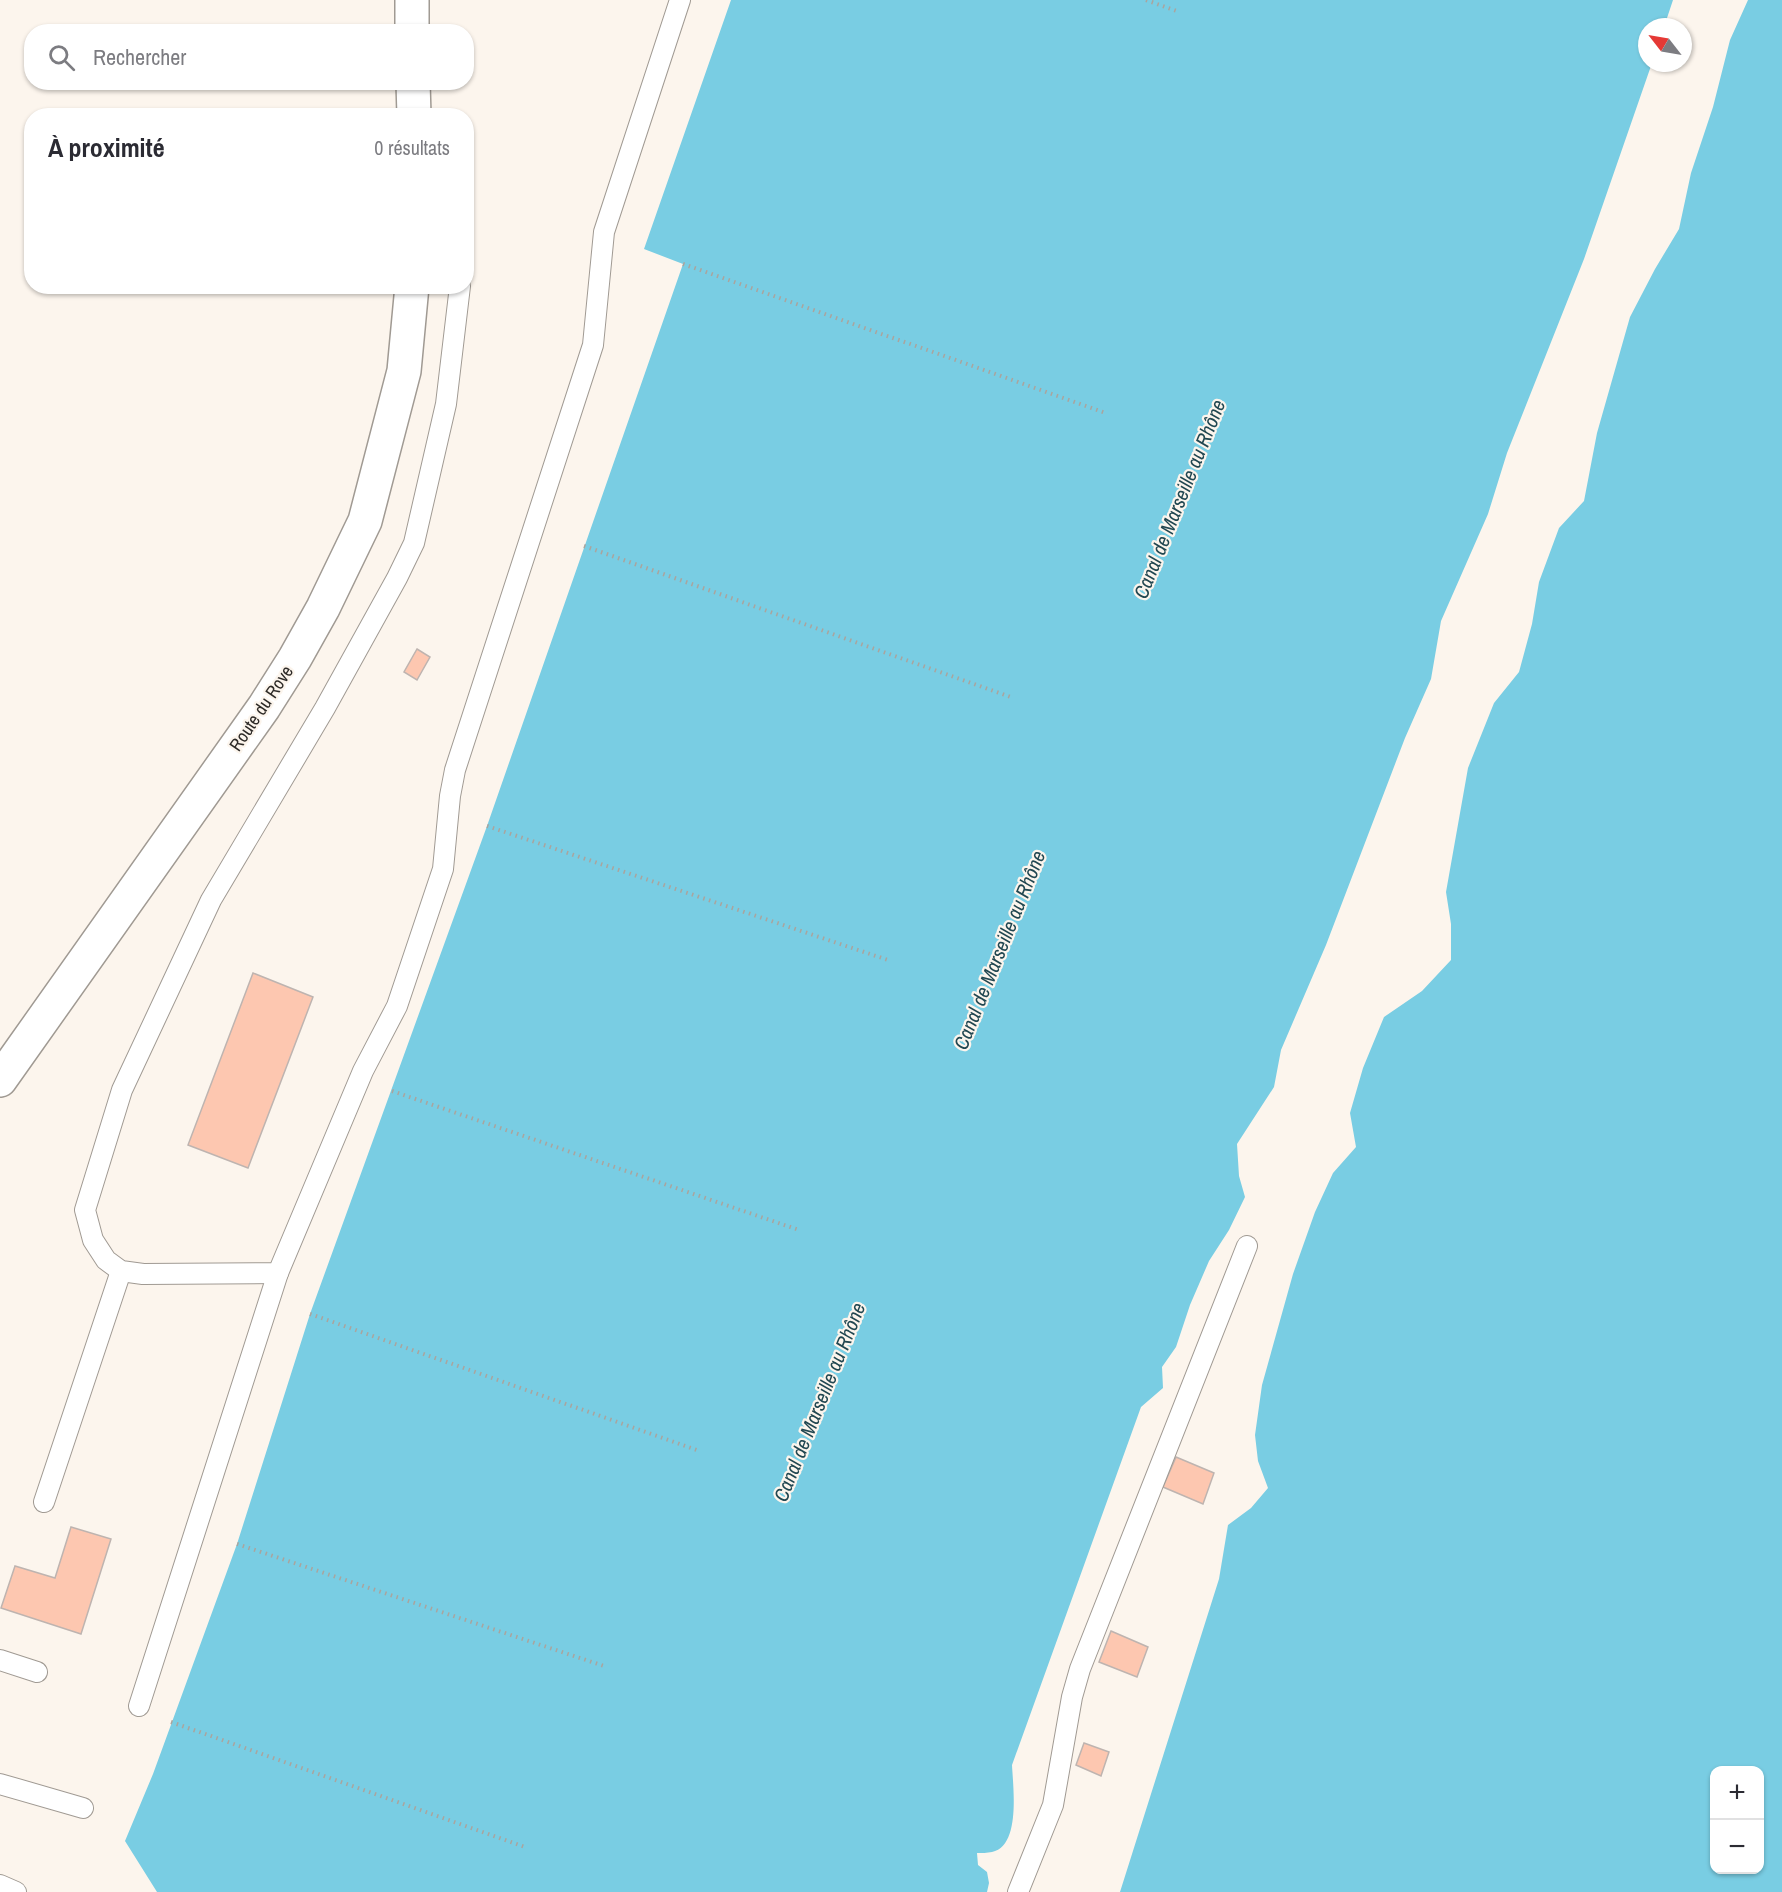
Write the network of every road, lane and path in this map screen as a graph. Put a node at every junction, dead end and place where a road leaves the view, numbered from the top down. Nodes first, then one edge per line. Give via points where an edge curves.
1 (412, 0) edge
2 (680, 0) edge
3 (1146, 0) edge
4 (1177, 11) dead end
5 (412, 24) edge
6 (413, 90) edge
7 (414, 108) edge
8 (683, 264) dead end
9 (411, 294) edge
10 (459, 294) edge
11 (1106, 412) dead end
12 (584, 546) dead end
13 (1011, 697) dead end
14 (487, 826) dead end
15 (891, 961) dead end
16 (0, 1080) edge
17 (392, 1091) dead end
18 (799, 1230) dead end
19 (1248, 1246) dead end
20 (121, 1271) junction
21 (278, 1273) junction
22 (310, 1314) dead end
23 (698, 1450) dead end
24 (44, 1502) dead end
25 (237, 1544) dead end
26 (0, 1660) edge
27 (604, 1666) dead end
28 (37, 1672) dead end
29 (139, 1706) dead end
30 (171, 1722) dead end
31 (0, 1784) edge
32 (83, 1808) dead end
33 (525, 1847) dead end
34 (0, 1886) edge
35 (16, 1892) edge
36 (1018, 1892) edge

1 - 5 main road
2 - 21 lane via 604,232 593,345 455,770 443,869 398,1006 363,1071
3 - 4 path
6 - 7 main road
8 - 11 path
9 - 16 main road, Route du Rove via 404,371 364,521 323,608 264,707
10 - 20 lane via 446,404 414,543 325,708 211,900 122,1090 85,1210 93,1240 106,1260
12 - 13 path
14 - 15 path
17 - 18 path
19 - 36 lane via 1080,1669 1053,1805
20 - 21 lane
20 - 24 lane
21 - 29 lane
22 - 23 path
25 - 27 path
26 - 28 lane
30 - 33 path
31 - 32 lane
34 - 35 lane

